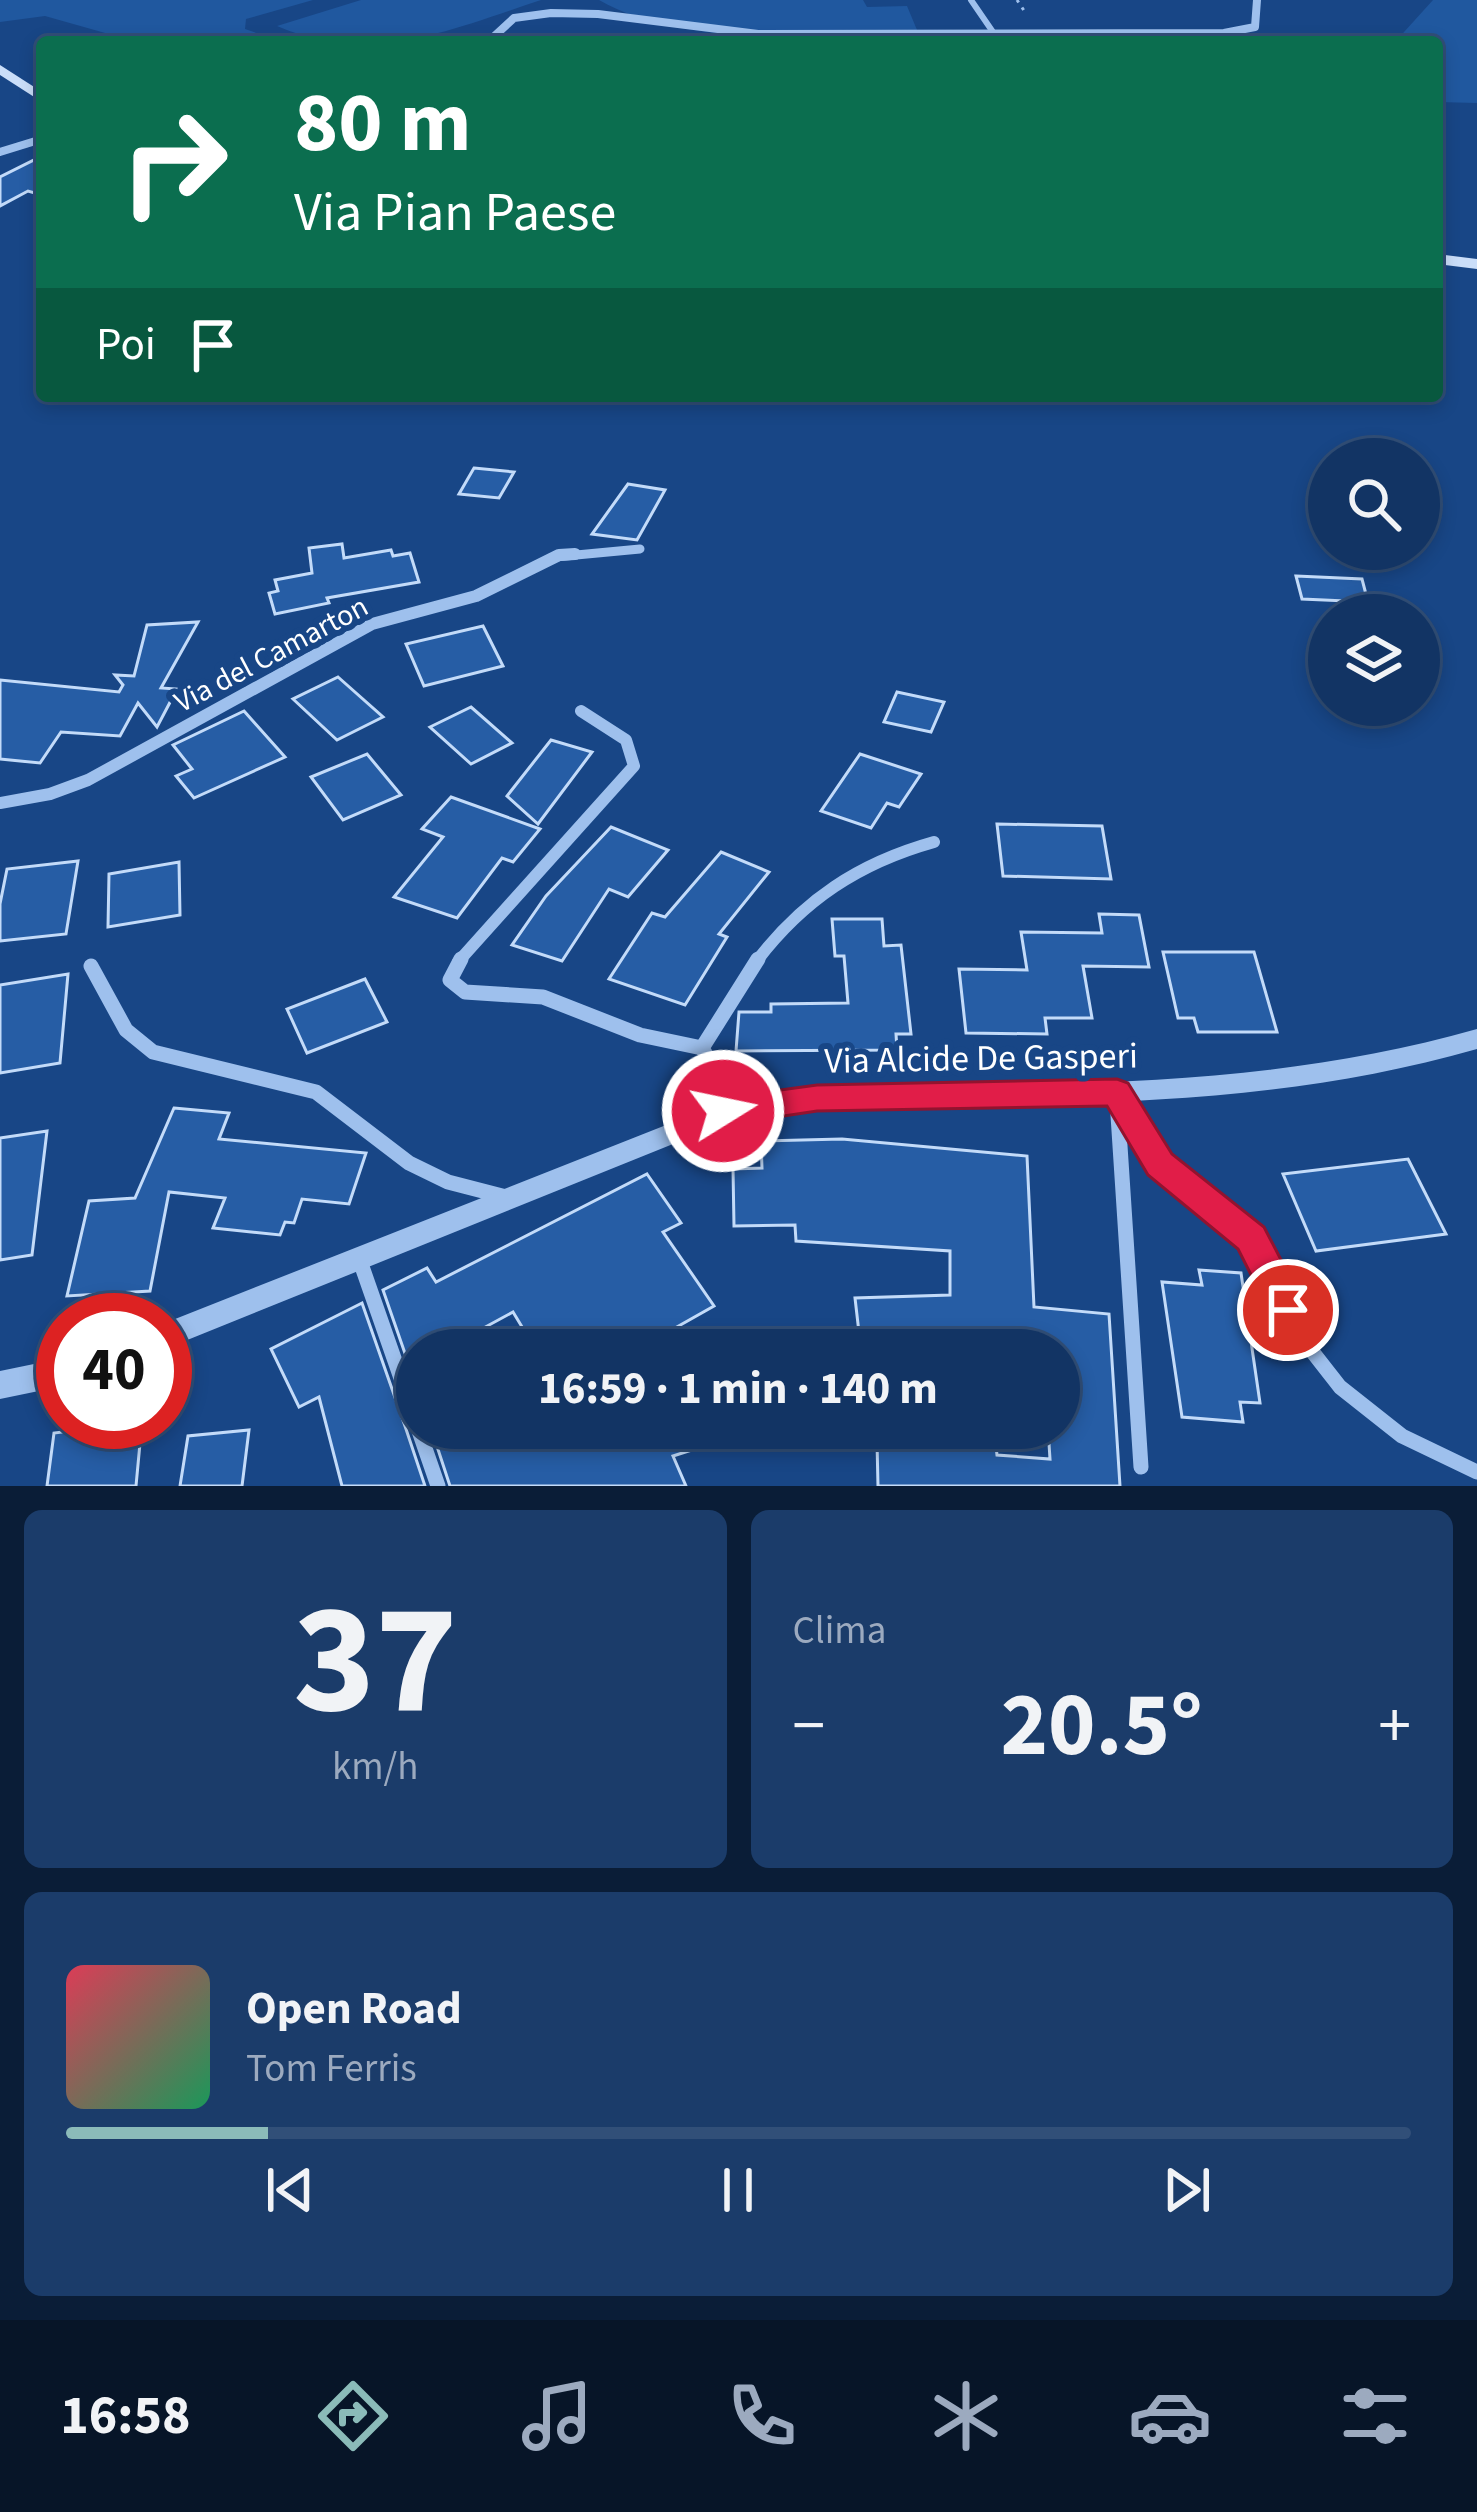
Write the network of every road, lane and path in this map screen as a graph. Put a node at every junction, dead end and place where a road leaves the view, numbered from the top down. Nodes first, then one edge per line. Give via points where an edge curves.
1 (971, 0) edge
2 (1257, 0) edge
3 (995, 35) junction
4 (495, 36) edge
5 (0, 69) edge
6 (36, 94) edge
7 (36, 141) edge
8 (0, 152) edge
9 (1443, 261) edge
10 (1477, 264) edge
11 (640, 549) dead end
12 (581, 711) dead end
13 (0, 802) edge
14 (934, 842) dead end
15 (91, 966) dead end
16 (1477, 1039) edge
17 (702, 1048) junction
18 (1117, 1093) junction
19 (737, 1107) junction
20 (508, 1197) junction
21 (359, 1258) junction
22 (192, 1325) edge
23 (396, 1363) edge
24 (36, 1378) edge
25 (0, 1385) edge
26 (426, 1449) edge
27 (1141, 1467) dead end
28 (1477, 1472) edge
29 (438, 1486) edge

1 - 3 lane
2 - 3 street via 1256,25 1239,32
3 - 4 street via 748,34 563,13 517,17
5 - 6 main road
7 - 8 street
9 - 10 main road
11 - 13 street, Via del Camarton via 560,555 476,596 372,624 88,781
12 - 17 street via 632,744 634,766 450,980 465,992 543,997 640,1035
14 - 17 street via 867,862 773,937
15 - 20 street via 126,1030 152,1052 316,1092 409,1163
16 - 18 street, Via Alcide De Gasperi via 1283,1082
17 - 19 street
18 - 19 street, Via Alcide De Gasperi via 817,1098
18 - 27 street
18 - 28 street via 1160,1164 1251,1238 1304,1341 1340,1387 1402,1436
19 - 20 street, Via Alcide De Gasperi
20 - 21 street, Via Alcide De Gasperi
21 - 22 street, Via Alcide De Gasperi
21 - 23 street
24 - 25 street
26 - 29 street

